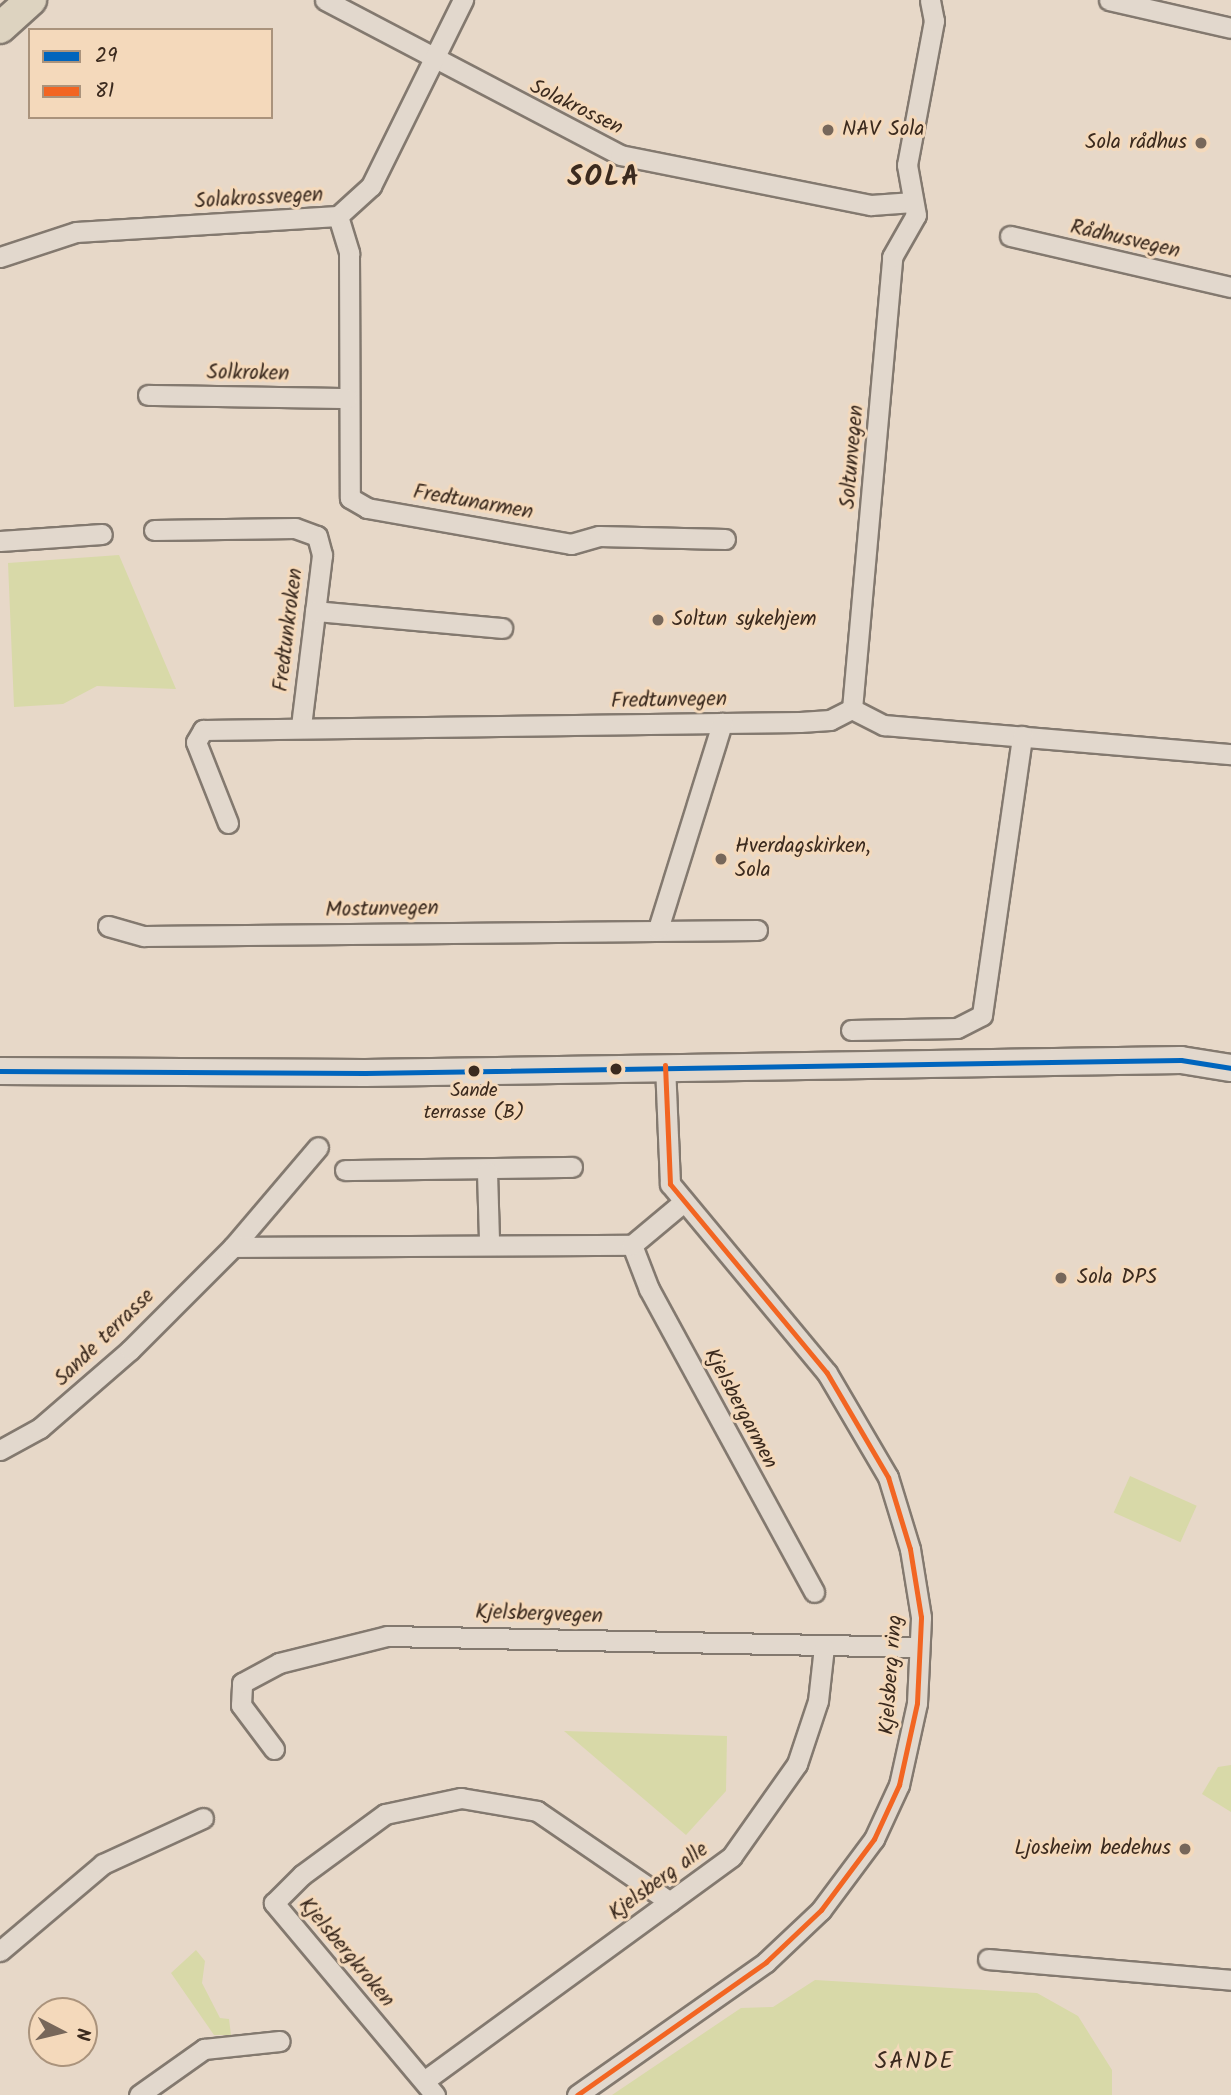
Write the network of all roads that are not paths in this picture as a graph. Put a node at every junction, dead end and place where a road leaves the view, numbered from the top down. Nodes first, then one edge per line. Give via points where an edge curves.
1 (31, 0) edge
2 (325, 0) edge
3 (463, 0) edge
4 (930, 0) edge
5 (1109, 0) edge
6 (0, 28) edge
7 (1231, 28) edge
8 (433, 60) junction
9 (914, 208) junction
10 (338, 216) junction
11 (1010, 236) dead end
12 (0, 257) edge
13 (1231, 287) edge
14 (148, 395) dead end
15 (347, 398) junction
16 (154, 530) dead end
17 (102, 534) dead end
18 (724, 539) dead end
19 (0, 541) edge
20 (315, 611) junction
21 (502, 628) dead end
22 (852, 709) junction
23 (722, 723) junction
24 (300, 727) junction
25 (1021, 736) junction
26 (1231, 754) edge
27 (228, 823) dead end
28 (108, 926) dead end
29 (658, 929) junction
30 (757, 930) dead end
31 (851, 1030) dead end
32 (1231, 1050) edge
33 (1181, 1060) junction
34 (665, 1065) junction
35 (1231, 1068) edge
36 (0, 1071) edge
37 (318, 1147) dead end
38 (572, 1167) dead end
39 (345, 1170) dead end
40 (487, 1172) junction
41 (681, 1204) junction
42 (489, 1241) junction
43 (632, 1245) junction
44 (233, 1247) junction
45 (0, 1450) edge
46 (814, 1592) dead end
47 (824, 1647) junction
48 (919, 1647) junction
49 (274, 1749) dead end
50 (203, 1818) dead end
51 (670, 1902) junction
52 (0, 1951) edge
53 (988, 1959) dead end
54 (1231, 1980) edge
55 (279, 2041) dead end
56 (429, 2088) edge
57 (139, 2095) edge
58 (577, 2095) edge

1 - 6 main road
2 - 8 street, Solakrossen
3 - 8 street, Solakrossvegen
4 - 9 street via 934,21 907,165
5 - 7 street
8 - 9 street, Solakrossen via 620,155 871,205
8 - 10 street, Solakrossvegen via 365,196
9 - 22 street, Soltunvegen via 892,257
10 - 12 street, Solakrossvegen via 76,232
10 - 15 street via 349,253
11 - 13 street, Rådhusvegen
14 - 15 street, Solkroken
15 - 18 street, Fredtunarmen via 350,498 367,508 571,544
16 - 20 street, Fredtunkroken via 295,528 317,536 322,555
17 - 19 street
20 - 21 street
20 - 24 street, Fredtunkroken
22 - 23 street, Fredtunvegen via 831,720
22 - 25 street via 884,725
23 - 24 street, Fredtunvegen
23 - 29 street
24 - 27 street, Fredtunvegen via 198,734
25 - 26 street
25 - 31 street via 982,1015 957,1028
28 - 29 street, Mostunvegen via 144,936
29 - 30 street, Mostunvegen
32 - 33 street
33 - 34 street
33 - 35 street
34 - 36 street via 365,1073
34 - 41 street, Kjelsberg ring via 666,1175
37 - 44 street, Sande terrasse
38 - 40 street
39 - 40 street
40 - 42 street
41 - 43 street
41 - 48 street, Kjelsberg ring via 827,1373 873,1445 910,1549
42 - 43 street
42 - 44 street
43 - 46 street, Kjelsbergarmen via 641,1274
44 - 45 street, Sande terrasse via 130,1350 40,1428
47 - 48 street, Kjelsbergvegen
47 - 49 street, Kjelsbergvegen via 387,1636 279,1663 242,1683 242,1705
47 - 51 street, Kjelsberg alle via 809,1731 774,1805 732,1856
48 - 58 street, Kjelsberg ring via 909,1752 874,1839 853,1872 766,1962
50 - 52 street via 103,1864
51 - 56 street, Kjelsberg alle
51 - 56 street, Kjelsbergkroken via 537,1811 461,1798 422,1802 365,1825 274,1903
53 - 54 street
55 - 57 street via 204,2049

